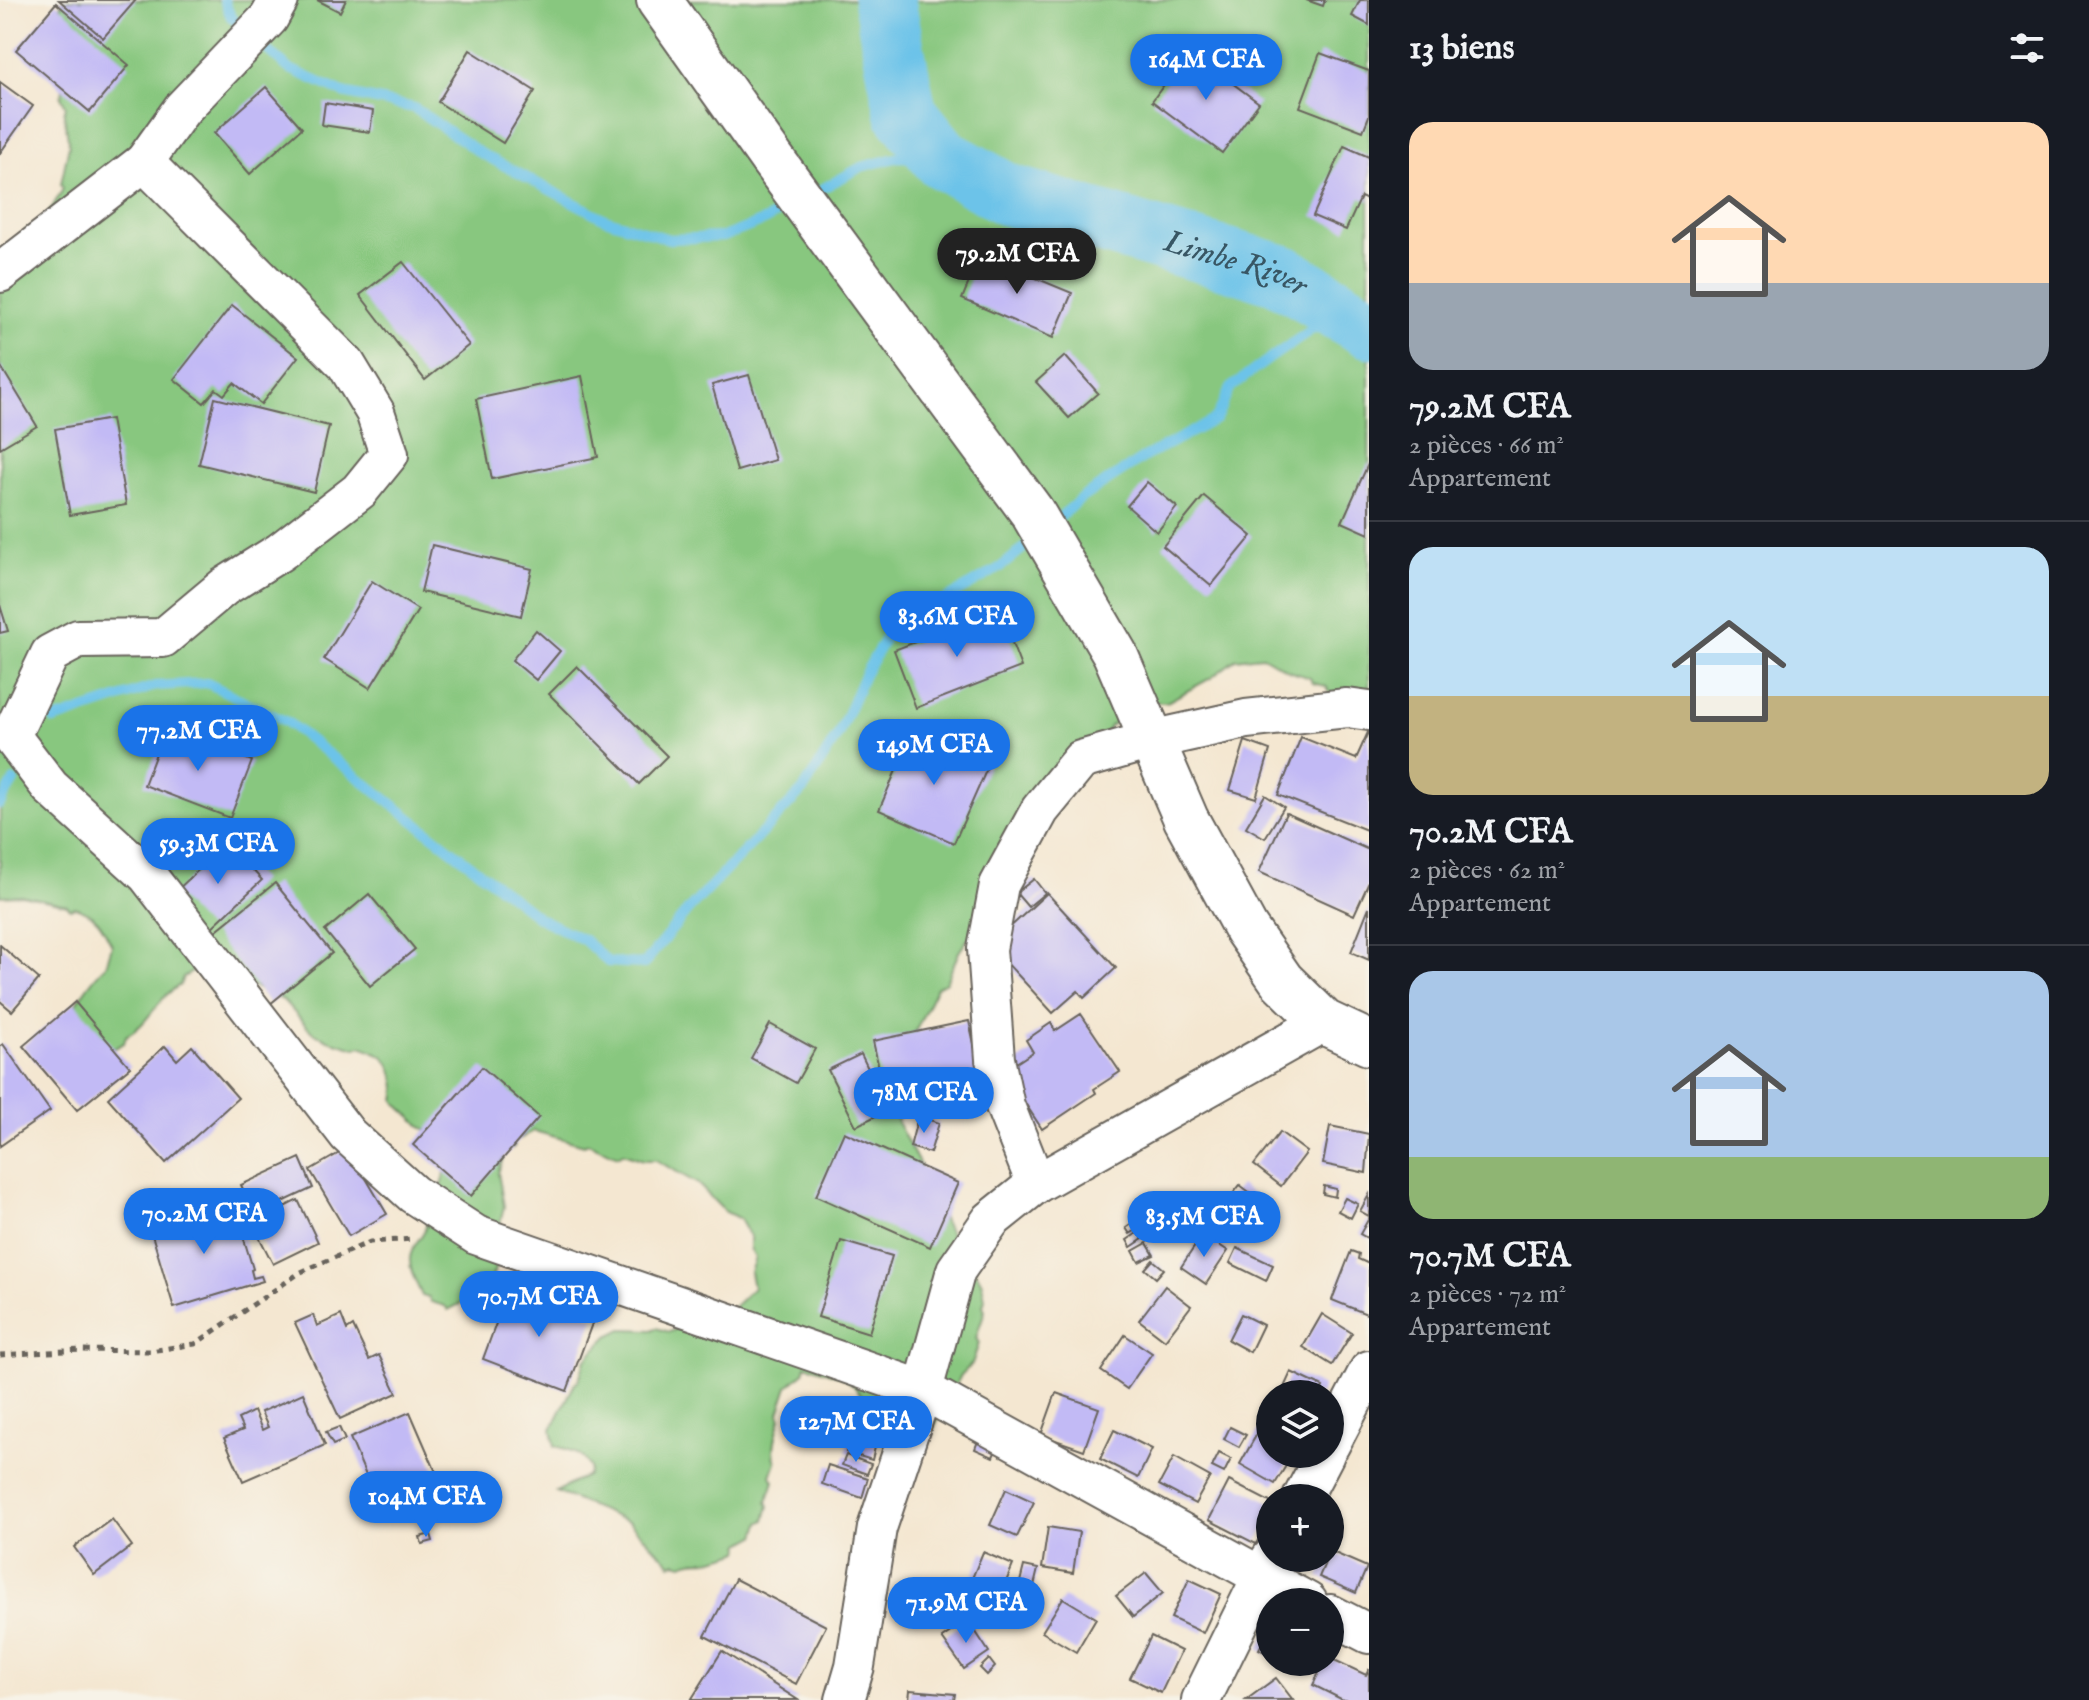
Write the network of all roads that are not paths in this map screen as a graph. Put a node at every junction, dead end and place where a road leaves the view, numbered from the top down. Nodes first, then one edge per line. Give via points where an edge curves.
1 (659, 0) edge
2 (274, 9) edge
3 (144, 162) junction
4 (0, 273) edge
5 (1369, 711) edge
6 (1151, 740) junction
7 (1324, 1022) junction
8 (1369, 1043) edge
9 (1036, 1184) junction
10 (1369, 1370) edge
11 (923, 1390) junction
12 (1344, 1418) edge
13 (1256, 1563) edge
14 (1264, 1572) edge
15 (1271, 1572) edge
16 (1291, 1588) edge
17 (1344, 1621) edge
18 (1369, 1634) edge
19 (845, 1700) edge
20 (1201, 1700) edge

1 - 6 street via 1032,512 1115,654
2 - 3 street via 182,109
3 - 4 street
3 - 11 street via 346,364 375,412 389,454 359,491 224,587 163,638 78,639 50,654 11,736 50,787 147,875 348,1135 413,1194 476,1235
5 - 6 street via 1287,713
6 - 7 street via 1186,819 1246,929 1282,981
6 - 9 street via 1081,760 1040,810 999,885 987,949 995,1059 1005,1106
7 - 8 street
7 - 9 street
9 - 11 street via 991,1220 956,1270
10 - 12 street
11 - 13 street
11 - 19 street via 877,1528
14 - 20 street
15 - 16 street
17 - 18 street

